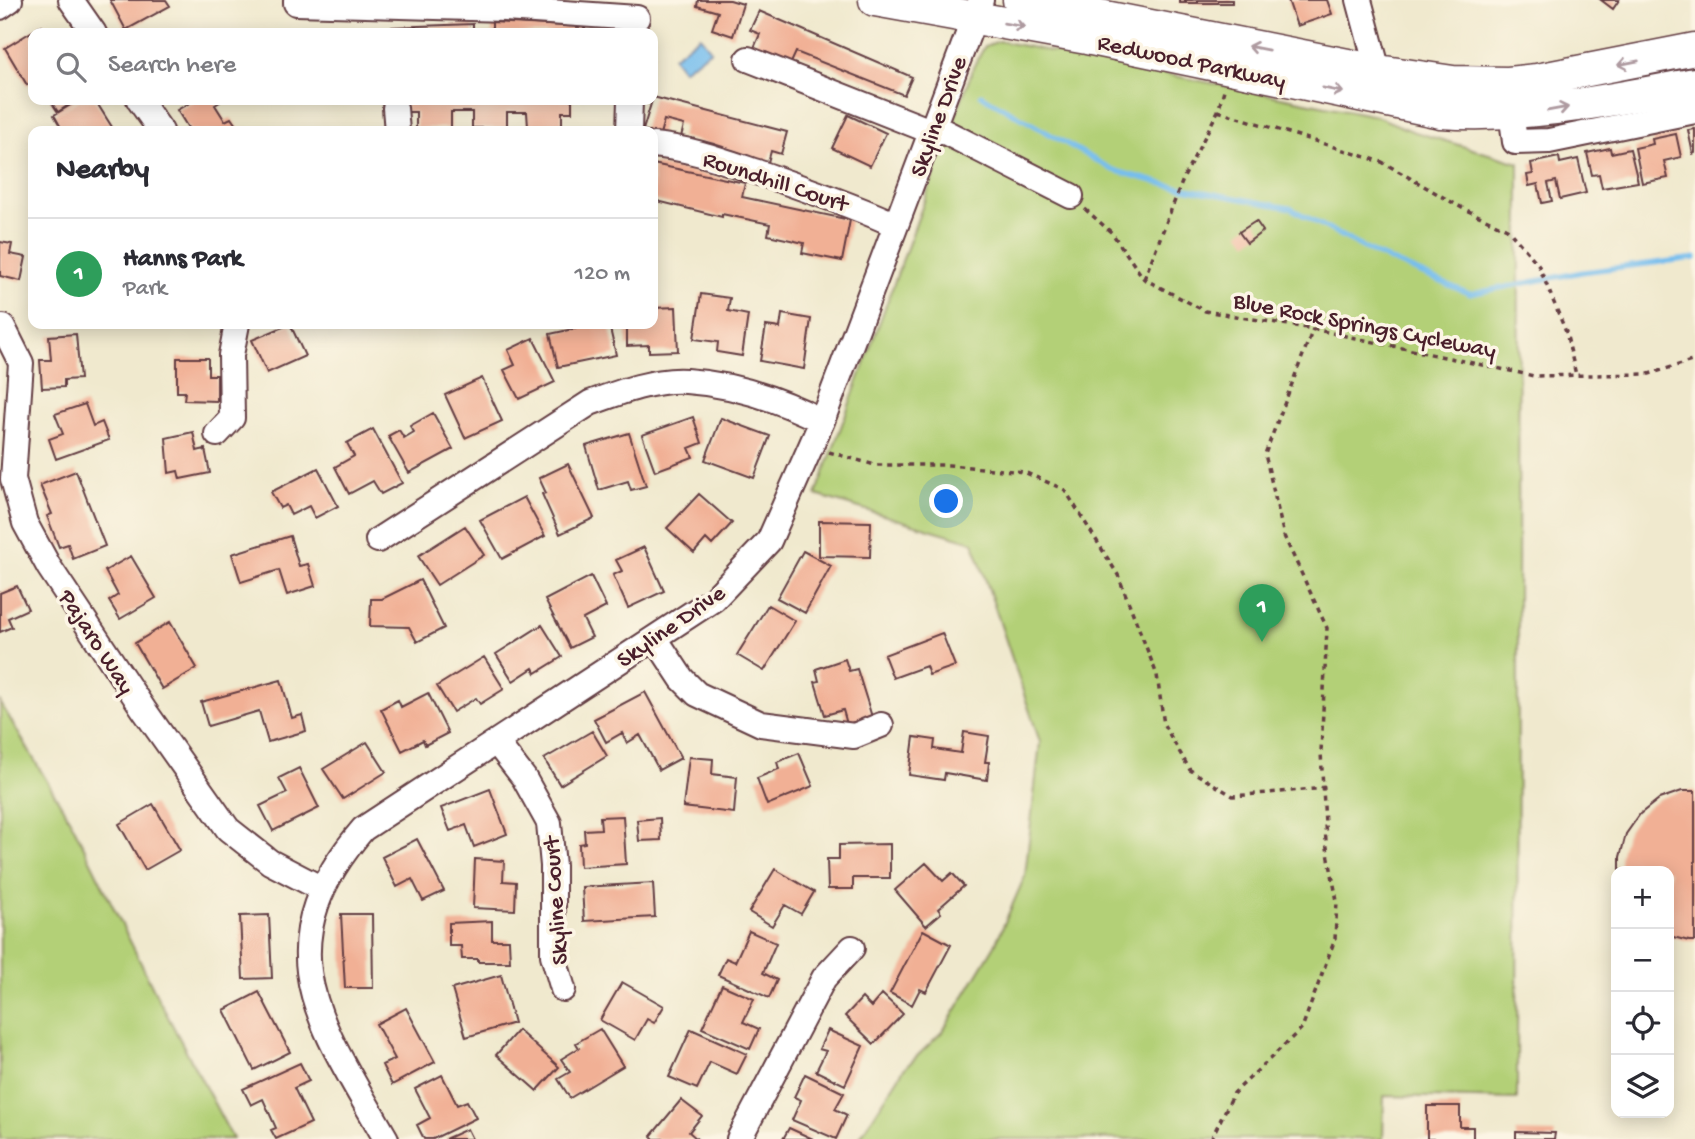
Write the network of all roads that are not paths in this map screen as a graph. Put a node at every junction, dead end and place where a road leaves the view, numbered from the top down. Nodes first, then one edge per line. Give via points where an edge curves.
1 (10, 0) edge
2 (71, 0) edge
3 (296, 0) edge
4 (875, 0) edge
5 (1019, 0) edge
6 (1359, 0) edge
7 (414, 3) edge
8 (505, 4) edge
9 (0, 7) edge
10 (978, 9) edge
11 (639, 17) edge
12 (91, 28) edge
13 (1695, 49) edge
14 (748, 59) dead end
15 (1378, 71) junction
16 (1695, 84) edge
17 (1509, 98) junction
18 (143, 105) edge
19 (630, 105) edge
20 (1695, 111) edge
21 (157, 126) edge
22 (629, 126) edge
23 (934, 129) junction
24 (658, 145) edge
25 (1071, 197) road end
26 (896, 225) junction
27 (3, 327) dead end
28 (236, 329) edge
29 (822, 421) junction
30 (217, 434) dead end
31 (378, 540) dead end
32 (655, 638) junction
33 (881, 725) dead end
34 (497, 743) junction
35 (321, 889) junction
36 (852, 948) dead end
37 (563, 989) dead end
38 (386, 1139) edge
39 (739, 1139) edge

1 - 9 street
2 - 12 street
3 - 7 street
4 - 10 main road, Redwood Parkway
15 -> 5 main road, Redwood Parkway
6 - 15 street
7 - 8 street
8 - 11 street
10 -> 17 main road, Redwood Parkway via 1441,112
10 - 23 street, Skyline Drive
13 -> 17 main road, Redwood Parkway
14 - 23 street
15 - 17 main road, Redwood Parkway via 1453,82
17 -> 16 main road, Redwood Parkway via 1542,112
17 - 20 street via 1515,142 1549,141
18 - 21 street
19 - 22 street
23 - 25 street
23 - 26 street, Skyline Drive
24 - 26 street, Roundhill Court via 733,164
26 - 29 street, Skyline Drive
27 - 35 street, Pajaro Way via 21,363 13,479 25,523 144,710 228,830 270,862
28 - 30 street via 231,355 232,418
29 - 31 street via 762,397 685,381 617,393 590,403
29 - 32 street, Skyline Drive via 769,541 714,598
32 - 33 street via 697,694 761,724 854,736
32 - 34 street, Skyline Drive
34 - 35 street, Skyline Drive via 363,829 341,854
34 - 37 street, Skyline Court via 524,778 548,823 554,955
35 - 38 street, Skyline Drive via 308,947 312,996 322,1025
36 - 39 street via 824,978

